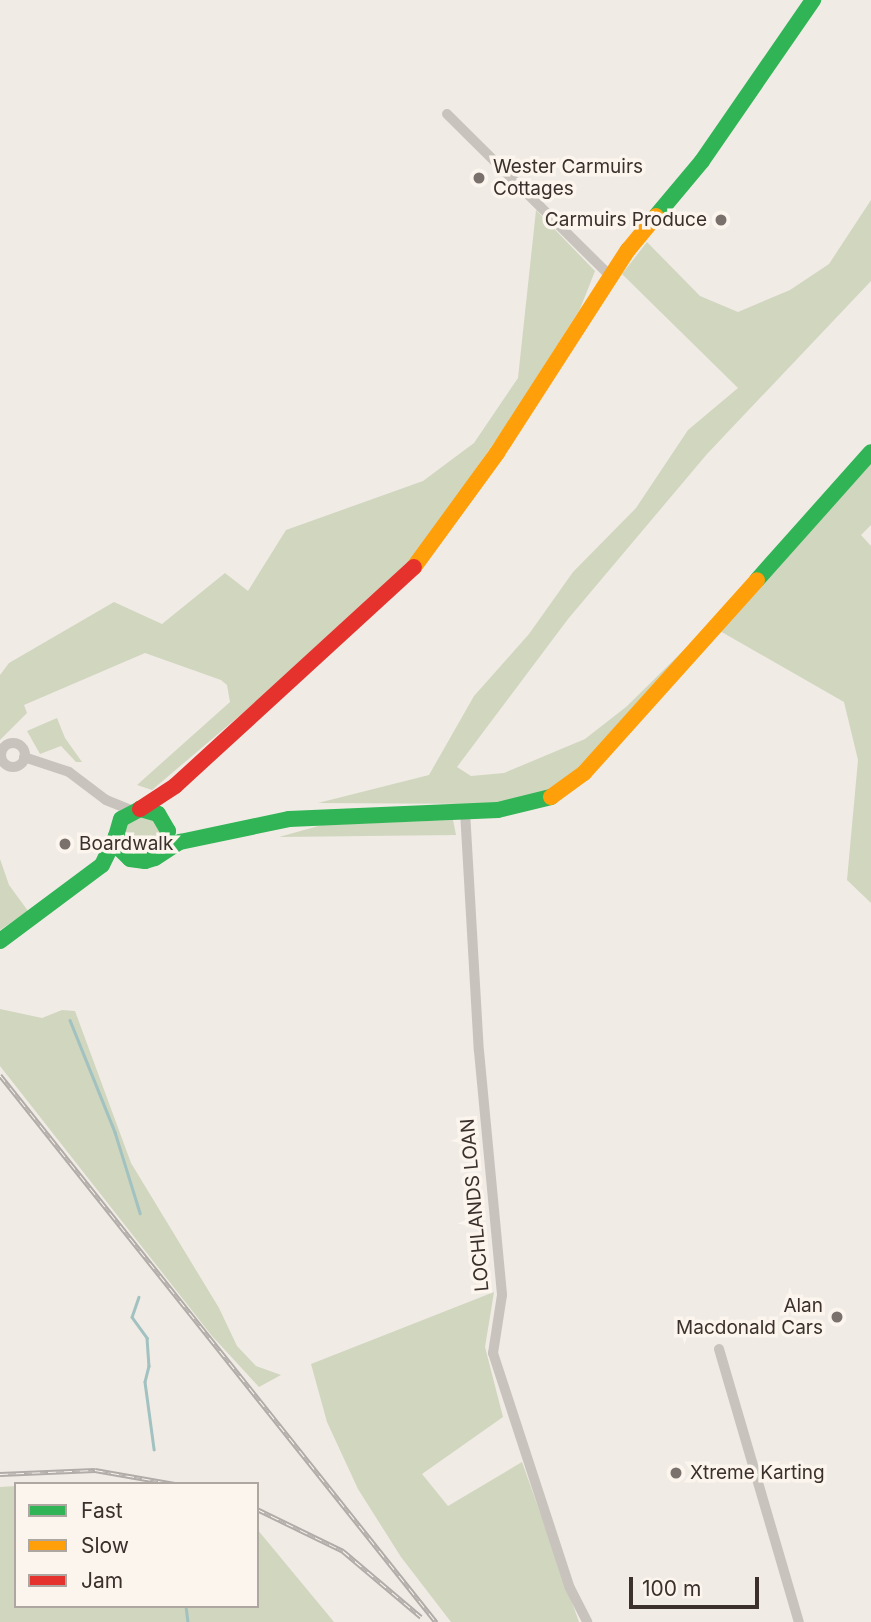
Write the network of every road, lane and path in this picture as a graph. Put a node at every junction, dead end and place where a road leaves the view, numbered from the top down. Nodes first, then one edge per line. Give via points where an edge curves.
1 (813, 0) edge
2 (447, 114) dead end
3 (610, 276) junction
4 (871, 452) edge
5 (1, 755) edge
6 (24, 757) junction
7 (183, 779) junction
8 (106, 800) junction
9 (136, 810) junction
10 (465, 811) junction
11 (166, 824) junction
12 (116, 834) junction
13 (209, 837) junction
14 (162, 852) junction
15 (130, 859) junction
16 (97, 869) junction
17 (0, 941) edge
18 (719, 1349) dead end
19 (587, 1622) edge
20 (799, 1622) edge

1 - 3 main road via 702,161
2 - 3 street
3 - 7 main road via 497,453 406,578
4 - 10 main road via 570,785 534,805
5 - 6 street via 10,766
5 - 6 street via 6,746 15,743
6 - 8 street via 69,772
7 - 9 main road
7 - 11 main road via 172,796
8 - 9 street
8 - 12 street
9 - 11 main road via 154,812
9 - 12 main road via 121,819
10 - 13 main road via 320,815
10 - 19 street, LOCHLANDS LOAN via 502,1295 493,1353 570,1588
11 - 13 main road
11 - 14 main road
12 - 15 main road via 120,849
12 - 16 main road via 110,855
13 - 14 main road via 180,842
14 - 15 main road via 145,862
15 - 16 main road
16 - 17 main road
18 - 20 street

